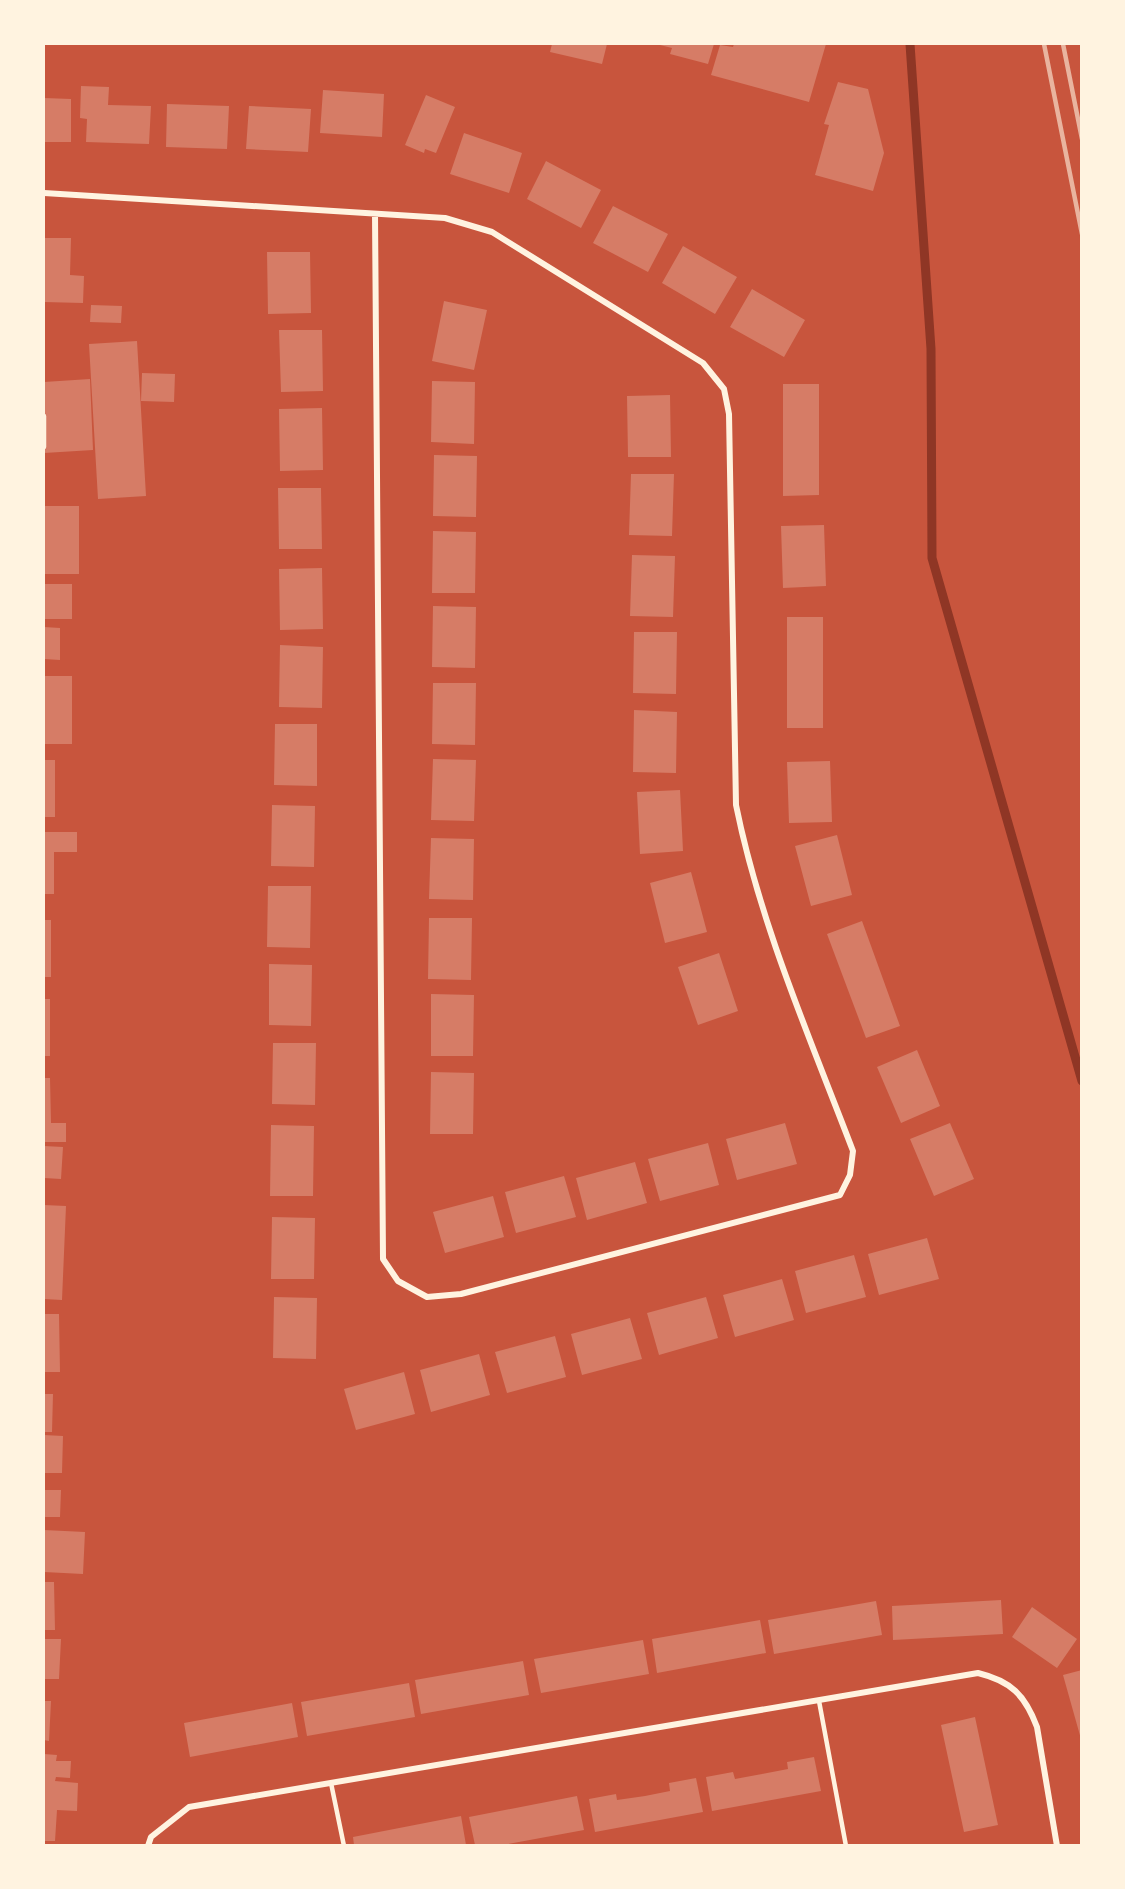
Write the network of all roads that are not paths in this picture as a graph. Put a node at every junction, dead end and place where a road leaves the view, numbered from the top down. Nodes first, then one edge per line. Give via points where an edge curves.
1 (44, 193) edge
2 (375, 214) junction
3 (44, 416) edge
4 (44, 447) edge
5 (819, 1701) junction
6 (331, 1783) junction
7 (148, 1845) edge
8 (344, 1845) edge
9 (846, 1845) edge
10 (1057, 1845) edge

1 - 2 street
2 - 2 street via 445,218 492,232 703,363 724,390 729,414 735,805 745,850 790,984 853,1151 850,1175 840,1195 461,1294 427,1297 398,1281 383,1259
3 - 4 lane
5 - 6 street
5 - 9 lane
5 - 10 street via 978,1673 1000,1678 1030,1708 1037,1727
6 - 7 street via 189,1807 152,1837
6 - 8 lane

